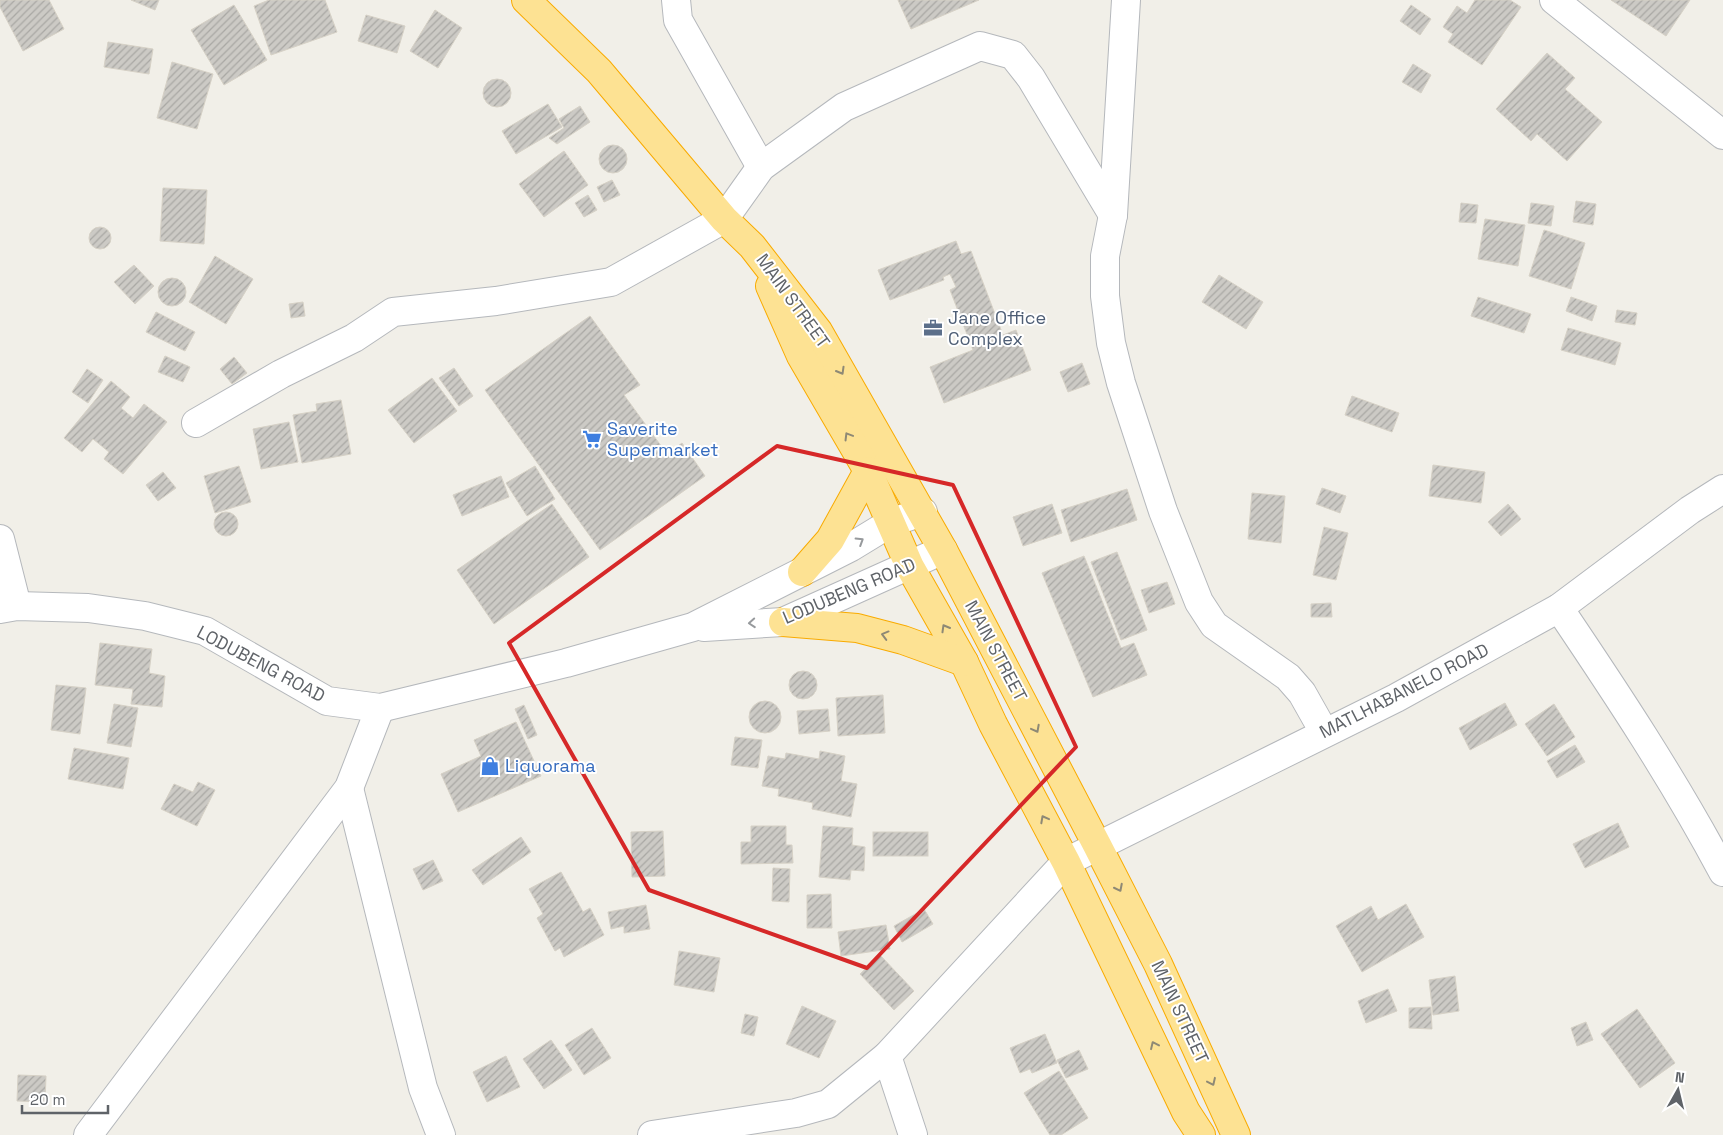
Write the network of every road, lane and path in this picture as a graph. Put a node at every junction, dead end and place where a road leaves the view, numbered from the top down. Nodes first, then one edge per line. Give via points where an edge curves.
1 (526, 0) edge
2 (676, 0) edge
3 (1126, 0) edge
4 (1554, 0) edge
5 (1723, 135) edge
6 (761, 168) junction
7 (1113, 215) junction
8 (724, 219) junction
9 (752, 246) junction
10 (196, 423) dead end
11 (868, 471) junction
12 (1723, 489) edge
13 (923, 512) junction
14 (892, 522) junction
15 (0, 539) edge
16 (944, 550) junction
17 (910, 567) junction
18 (802, 572) junction
19 (9, 607) edge
20 (1559, 608) junction
21 (783, 622) junction
22 (692, 627) junction
23 (964, 662) junction
24 (380, 708) junction
25 (1324, 732) junction
26 (349, 788) junction
27 (1097, 845) junction
28 (1066, 862) junction
29 (1723, 872) edge
30 (887, 1056) junction
31 (907, 1131) edge
32 (88, 1135) edge
33 (441, 1135) edge
34 (652, 1135) edge
35 (1200, 1135) edge
36 (1236, 1135) edge

1 - 8 highway via 599,71
2 - 6 street via 678,20
3 - 7 street
4 - 5 street
6 - 7 street via 844,107 980,46 1013,55
6 - 8 street
7 - 25 street via 1105,256 1105,296 1111,343 1121,383 1185,570 1199,602 1214,625 1288,677 1302,693
8 - 9 highway
8 - 10 street via 611,282 496,301 394,312 354,338
11 -> 9 highway, MAIN STREET via 801,356
9 -> 13 highway, MAIN STREET via 818,331
11 - 14 highway, MAIN STREET
11 - 18 highway via 830,540
12 - 20 street, MATLHABANELO ROAD
13 - 14 street, LODUBENG ROAD
13 - 16 highway, MAIN STREET
14 - 17 highway, MAIN STREET
18 -> 14 street, LODUBENG ROAD
15 - 19 street
16 - 17 street, LODUBENG ROAD
16 -> 27 highway, MAIN STREET
17 - 21 street, LODUBENG ROAD
23 -> 17 highway, MAIN STREET
18 - 22 street, LODUBENG ROAD
19 - 24 street, LODUBENG ROAD via 88,608 145,616 205,631 327,701
20 - 25 street, MATLHABANELO ROAD via 1453,668
20 - 29 street via 1631,714
21 -> 22 street, LODUBENG ROAD
23 -> 21 highway via 903,640 856,628
22 - 24 street, LODUBENG ROAD via 566,663
28 -> 23 highway, MAIN STREET
24 - 26 street
25 - 27 street, MATLHABANELO ROAD
26 - 32 street
26 - 33 street via 423,1088
27 - 28 street, MATLHABANELO ROAD
27 -> 36 highway, MAIN STREET via 1158,964
28 - 30 street, MATLHABANELO ROAD
35 -> 28 highway, MAIN STREET
30 - 31 street
30 - 34 street, MATLHABANELO ROAD via 837,1098 817,1108

